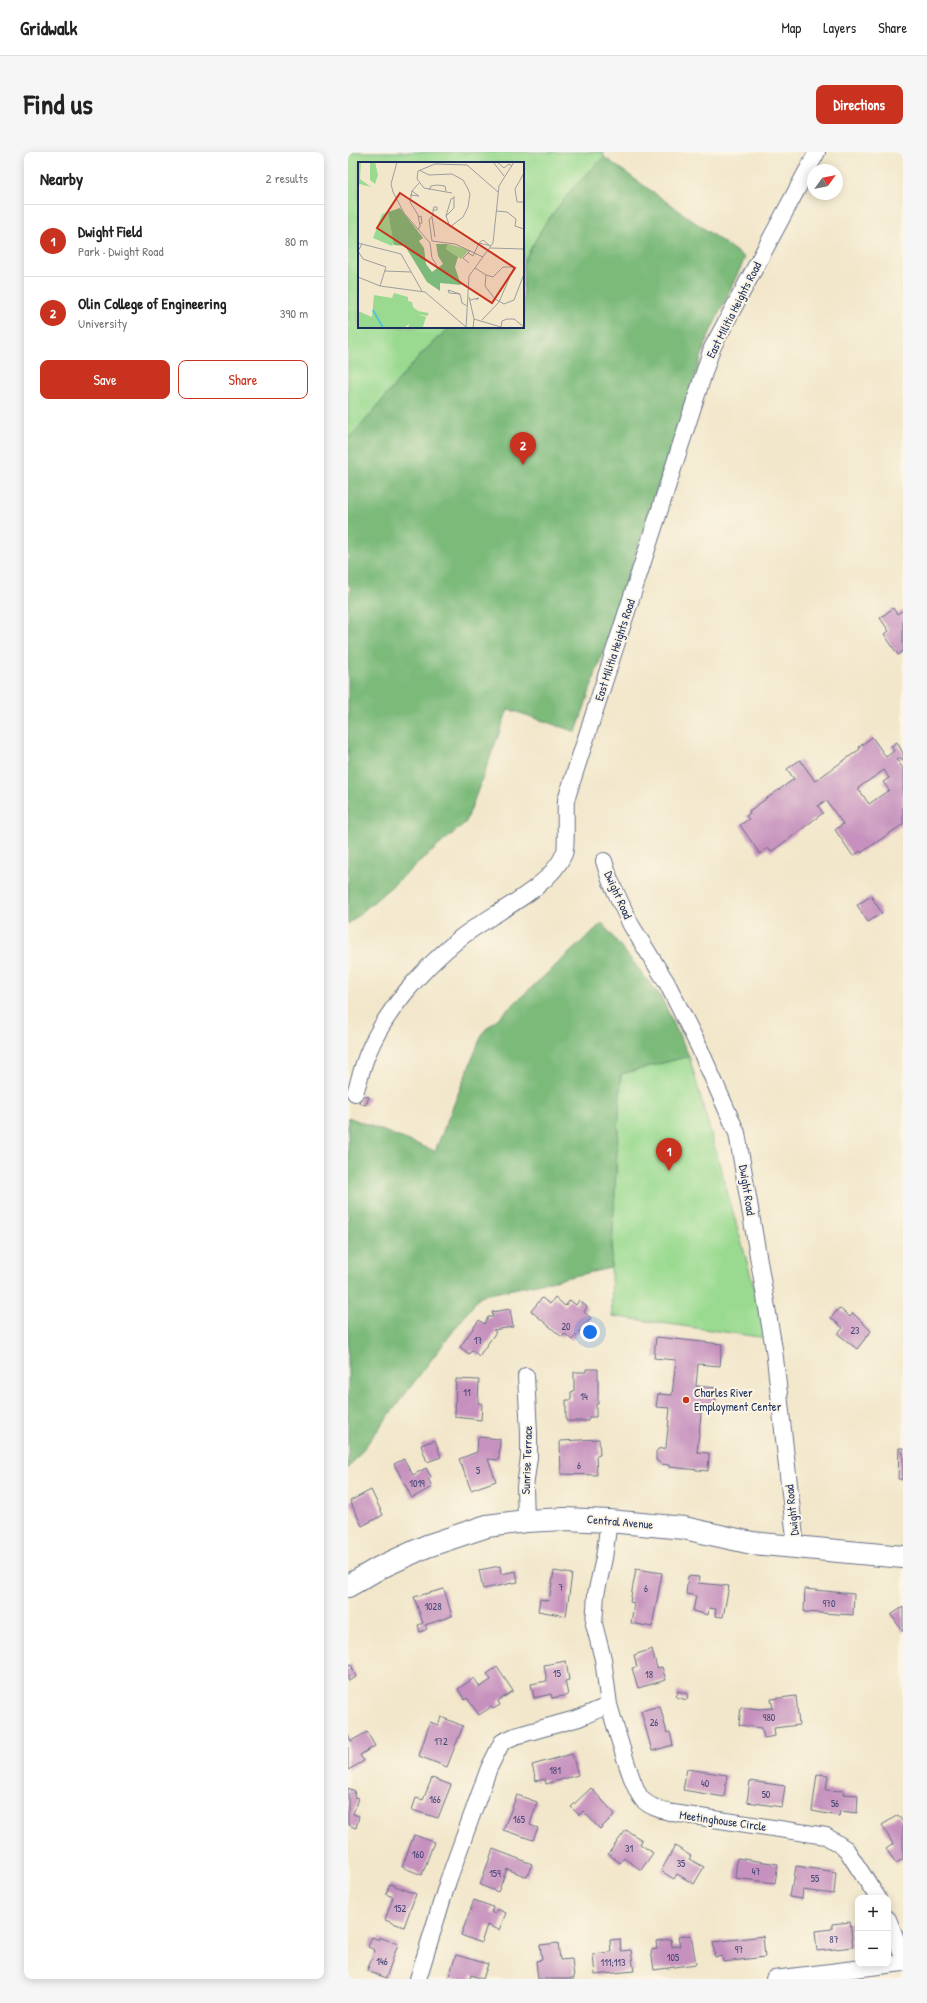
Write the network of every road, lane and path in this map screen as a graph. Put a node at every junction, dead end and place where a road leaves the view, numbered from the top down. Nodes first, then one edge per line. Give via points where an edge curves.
1 (817, 152) edge
2 (604, 861) dead end
3 (355, 1093) dead end
4 (526, 1376) dead end
5 (609, 1520) junction
6 (526, 1521) junction
7 (796, 1547) junction
8 (903, 1557) edge
9 (348, 1586) edge
10 (609, 1705) junction
11 (876, 1895) edge
12 (891, 1927) edge
13 (903, 1957) edge
14 (903, 1962) edge
15 (418, 1979) edge
16 (774, 1979) edge

1 - 3 street, East Militia Heights Road via 712,348 566,800 565,853 557,869 517,901 459,938 416,980 392,1010 368,1054
2 - 7 street, Dwight Road via 631,924 667,983 737,1133 774,1349
4 - 6 street, Sunrise Terrace via 530,1433 524,1487
5 - 6 main road, Central Avenue
5 - 7 main road, Central Avenue via 684,1528 752,1543
5 - 10 street, Meetinghouse Circle via 596,1594 594,1624 603,1659
6 - 9 main road, Central Avenue via 487,1526 427,1546
7 - 8 main road, Central Avenue
10 - 11 street, Meetinghouse Circle via 631,1775 641,1799 646,1803 673,1813 826,1836 846,1849
10 - 15 street via 579,1718 502,1742 489,1768 448,1881
12 - 13 street
14 - 16 street

